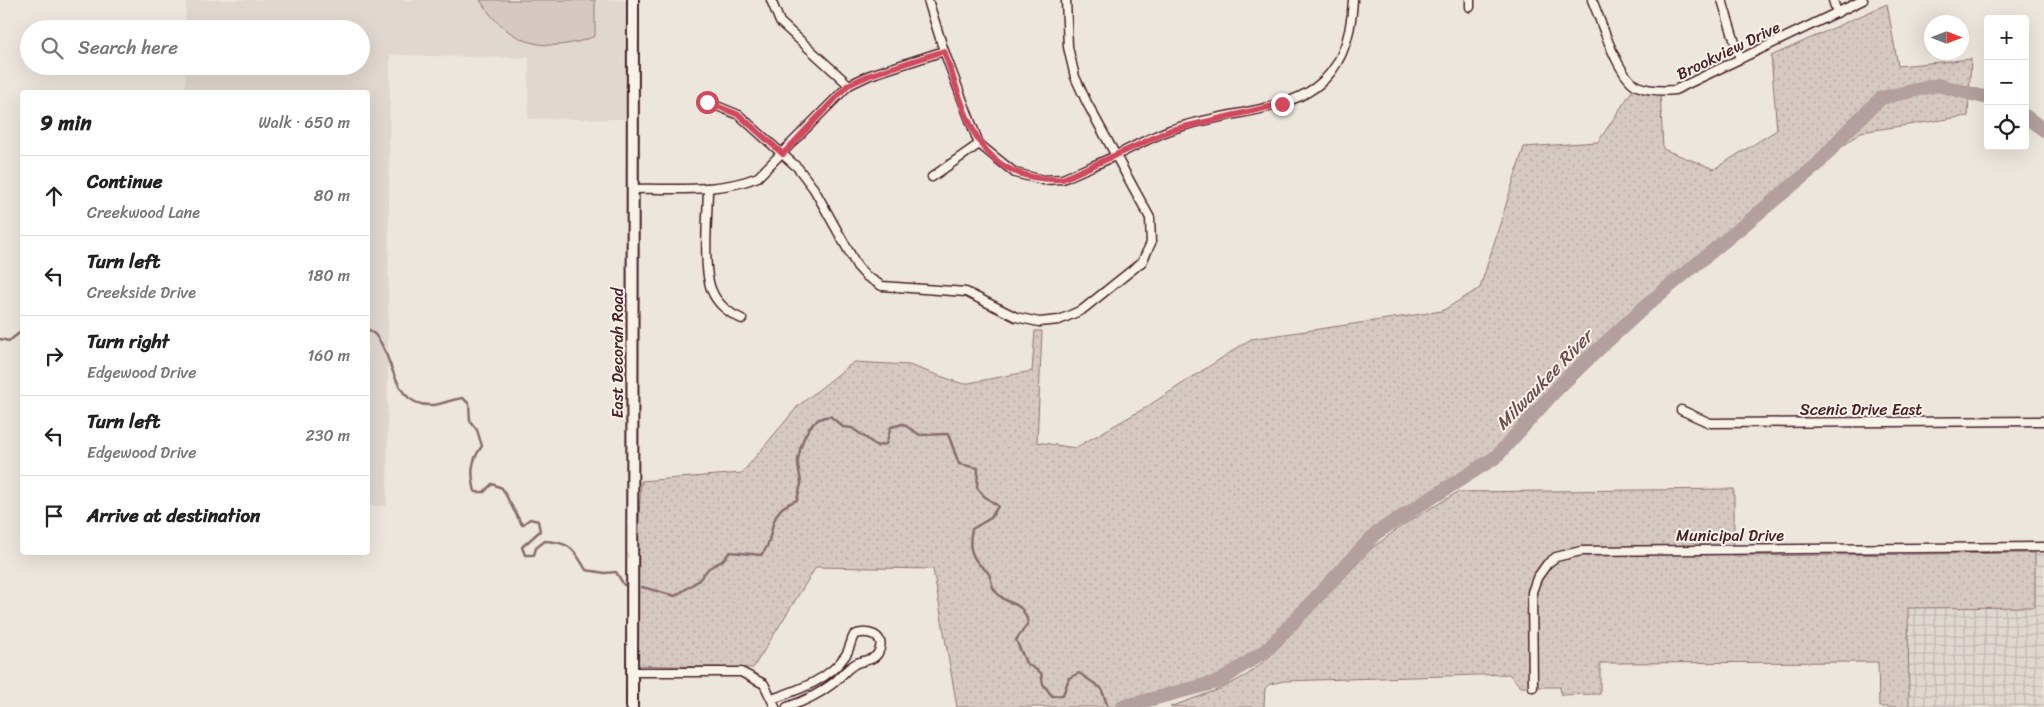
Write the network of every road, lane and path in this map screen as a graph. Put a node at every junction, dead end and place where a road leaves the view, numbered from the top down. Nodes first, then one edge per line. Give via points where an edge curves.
1 (633, 0) edge
2 (772, 0) edge
3 (928, 0) edge
4 (1066, 0) edge
5 (1353, 0) edge
6 (1592, 0) edge
7 (1722, 0) edge
8 (1833, 0) edge
9 (1863, 0) edge
10 (1837, 13) junction
11 (944, 51) junction
12 (1740, 59) junction
13 (848, 85) junction
14 (707, 102) dead end
15 (979, 144) junction
16 (783, 154) junction
17 (1115, 156) junction
18 (932, 177) dead end
19 (633, 188) junction
20 (708, 188) junction
21 (742, 319) dead end
22 (1681, 410) dead end
23 (2044, 421) edge
24 (2044, 547) edge
25 (631, 672) junction
26 (1533, 687) dead end
27 (774, 703) edge
28 (632, 707) edge
29 (787, 707) edge

1 - 19 street, East Decorah Road
2 - 13 street via 780,22
3 - 11 street
4 - 17 street via 1068,47 1076,77
5 - 17 street via 1348,40 1339,63 1313,91 1282,104 1171,130
6 - 12 street, Brookview Drive via 1623,73 1636,85 1660,92 1675,90
7 - 12 street
8 - 10 street
9 - 10 street, Brookview Drive
10 - 12 street, Brookview Drive
11 - 13 street
11 - 15 street
13 - 16 street
14 - 16 street via 739,115
15 - 17 street via 1015,174 1043,180 1063,179
15 - 18 street
16 - 17 street via 814,189 857,266 866,276 882,286 966,292 1016,317 1038,322 1059,320 1082,310 1142,262 1151,243 1150,218
16 - 20 street via 758,177
19 - 20 street
19 - 25 street, East Decorah Road
20 - 21 street via 708,277 712,292 721,305
22 - 23 street, Scenic Drive East via 1710,423
24 - 26 street, Municipal Drive via 1662,549 1568,553 1556,557 1542,570 1532,592
25 - 27 street via 741,672 764,684
25 - 28 street, East Decorah Road
27 - 29 street via 823,676 844,658 854,635 869,632 877,636 880,644 872,659 856,663 833,684

